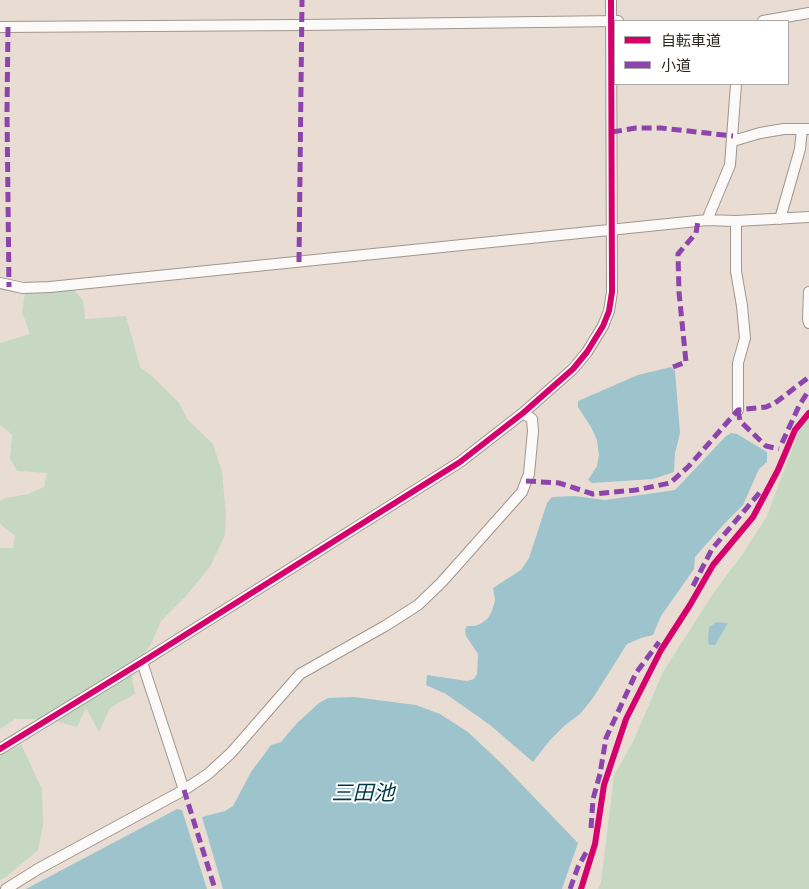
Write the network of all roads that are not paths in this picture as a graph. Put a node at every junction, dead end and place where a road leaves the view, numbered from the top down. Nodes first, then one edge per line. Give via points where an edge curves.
1 (611, 0) edge
2 (809, 13) edge
3 (615, 20) edge
4 (769, 20) edge
5 (614, 21) edge
6 (0, 27) edge
7 (614, 85) edge
8 (736, 85) edge
9 (805, 129) edge
10 (733, 141) junction
11 (809, 217) edge
12 (780, 219) junction
13 (707, 220) junction
14 (736, 221) junction
15 (612, 231) junction
16 (0, 283) edge
17 (809, 292) edge
18 (809, 323) edge
19 (738, 410) dead end
20 (523, 413) junction
21 (142, 662) junction
22 (0, 749) edge
23 (184, 790) junction
24 (6, 889) edge

1 - 3 street
2 - 4 street
5 - 6 street
7 - 15 street
8 - 10 street
9 - 10 street via 776,130
9 - 12 street
10 - 13 street via 730,165
11 - 12 street
12 - 14 street
13 - 14 street
13 - 15 street
14 - 19 street via 736,271 745,338 738,363
15 - 16 street via 50,287 23,288
15 - 20 street via 612,292 604,326 573,369
17 - 18 street
20 - 21 street via 460,462
20 - 23 street via 532,419 529,474 522,492 503,515 418,605 300,674 231,753
21 - 22 street
21 - 23 street
23 - 24 street

